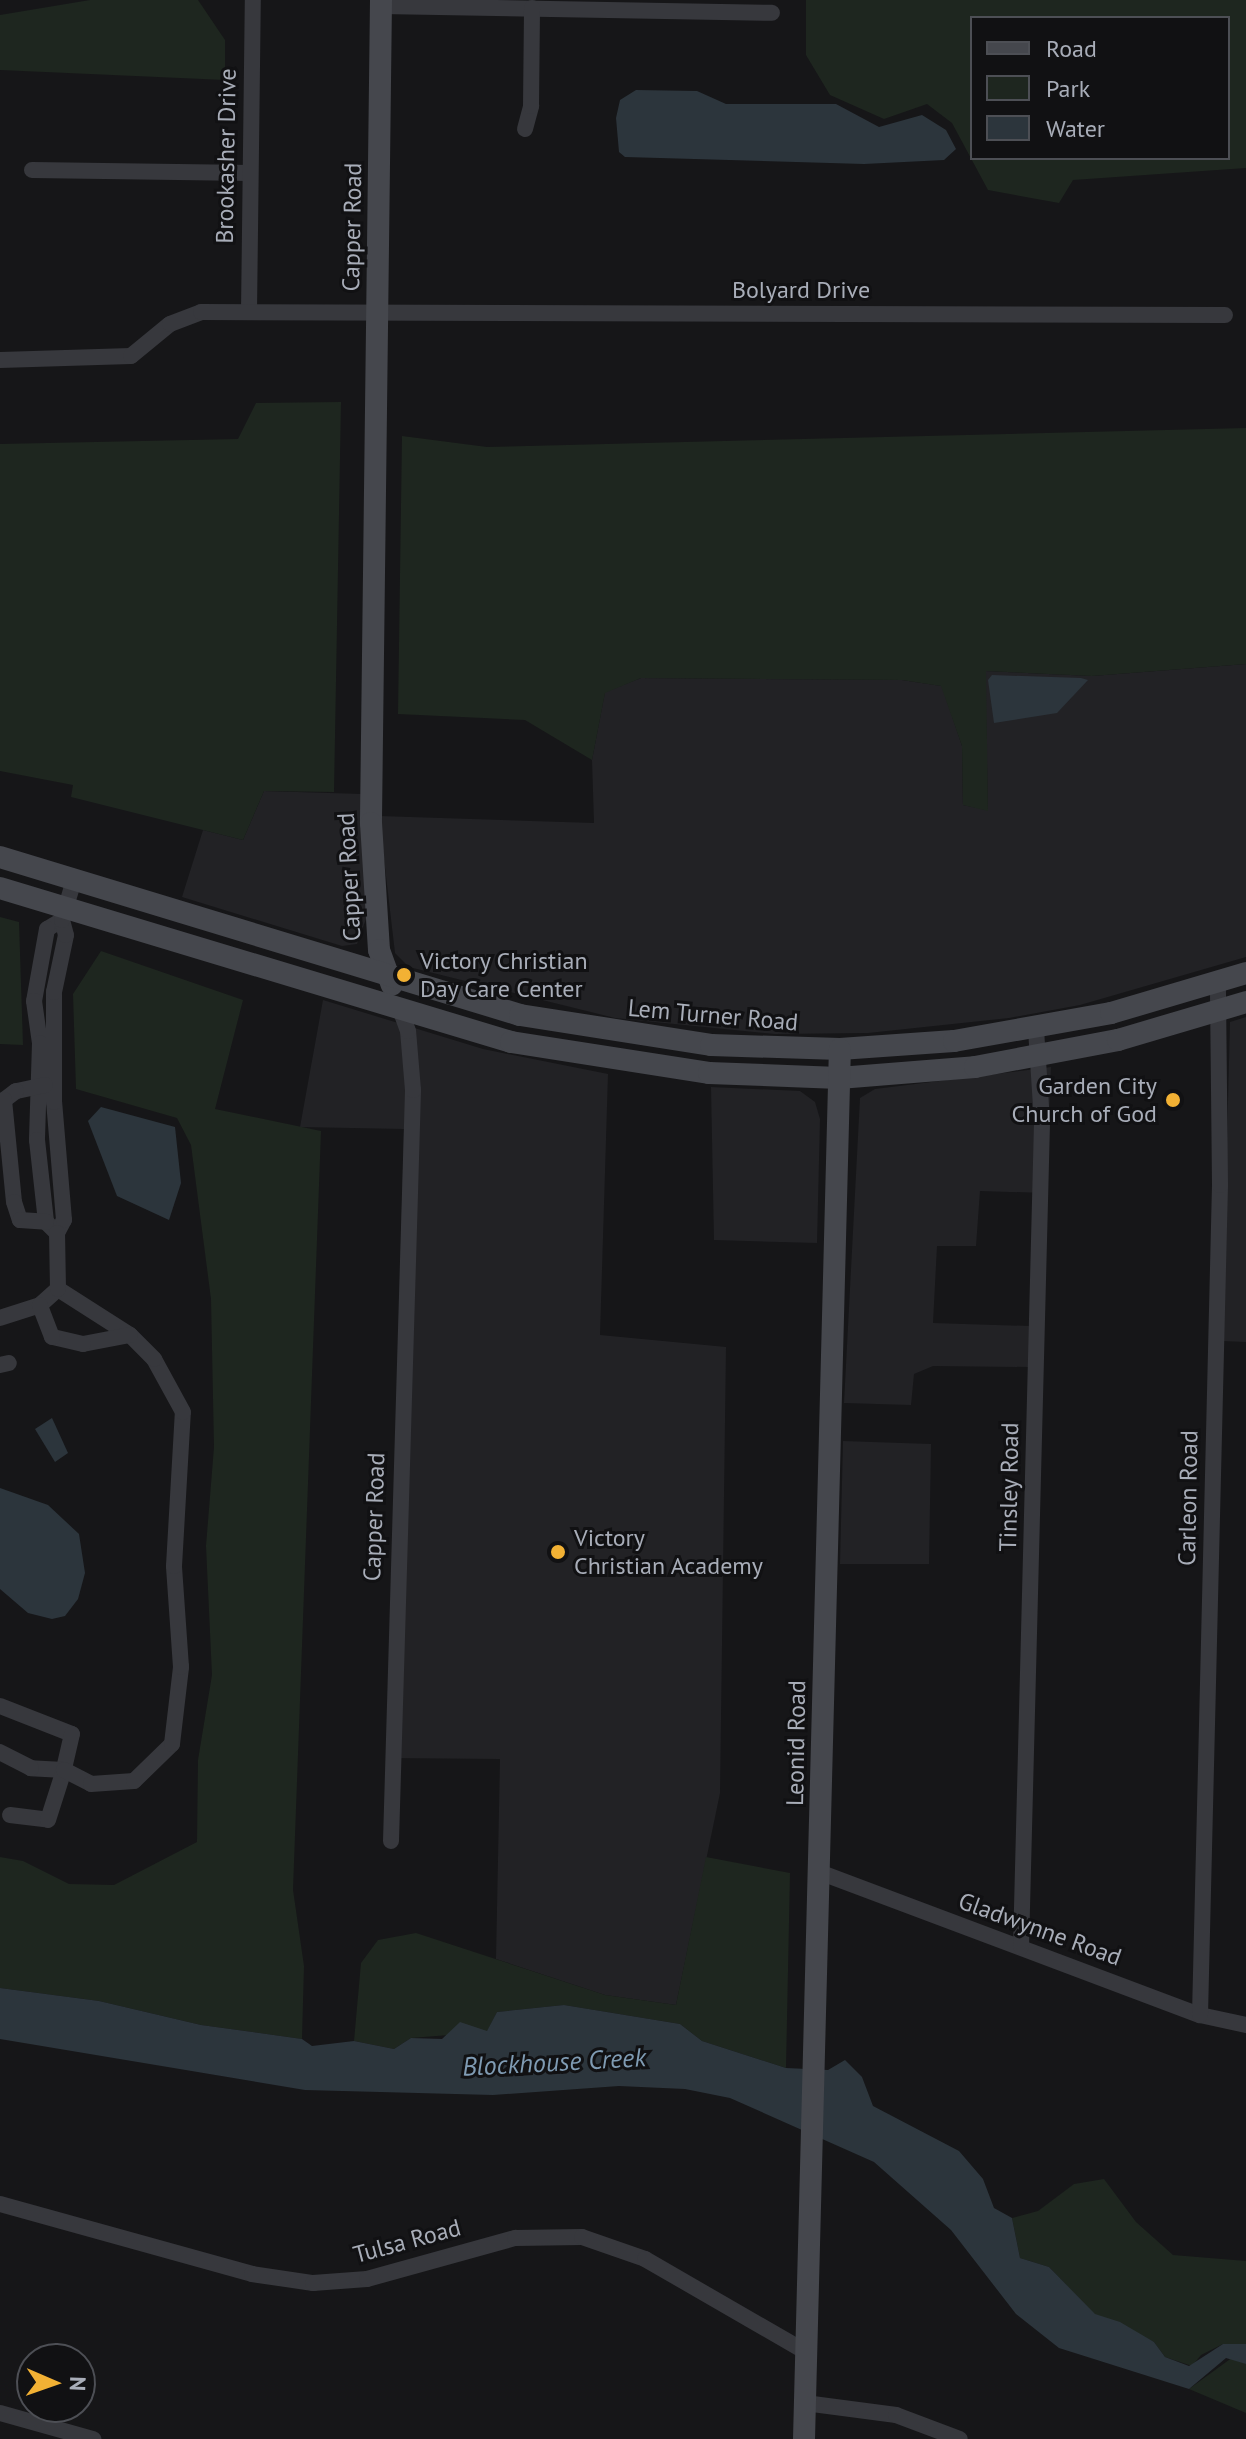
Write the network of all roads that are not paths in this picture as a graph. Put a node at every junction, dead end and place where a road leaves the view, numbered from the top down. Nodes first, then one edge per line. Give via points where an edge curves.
1 (253, 0) edge
2 (381, 3) edge
3 (532, 8) junction
4 (772, 13) dead end
5 (525, 129) dead end
6 (32, 170) dead end
7 (250, 173) junction
8 (249, 312) junction
9 (376, 312) junction
10 (1225, 315) dead end
11 (0, 360) edge
12 (0, 857) edge
13 (74, 880) junction
14 (0, 888) edge
15 (64, 914) junction
16 (1246, 973) edge
17 (388, 976) junction
18 (1218, 982) junction
19 (1246, 1002) edge
20 (400, 1009) junction
21 (1219, 1011) junction
22 (1036, 1028) junction
23 (840, 1049) junction
24 (1038, 1057) junction
25 (839, 1078) junction
26 (46, 1085) junction
27 (52, 1227) junction
28 (58, 1289) junction
29 (40, 1305) junction
30 (0, 1318) edge
31 (130, 1335) junction
32 (0, 1706) edge
33 (0, 1752) edge
34 (64, 1770) junction
35 (10, 1815) dead end
36 (391, 1841) dead end
37 (819, 1872) junction
38 (1021, 1947) junction
39 (1200, 2015) junction
40 (1246, 2025) edge
41 (0, 2204) edge
42 (806, 2352) junction
43 (805, 2403) junction
44 (0, 2413) edge
45 (93, 2439) edge
46 (804, 2439) edge
47 (960, 2439) edge

1 - 7 street, Brookasher Drive
2 - 3 street
2 - 9 main road, Capper Road
3 - 4 street
3 - 5 street via 531,106
6 - 7 street
7 - 8 street, Brookasher Drive
8 - 9 street, Bolyard Drive
8 - 11 street, Bolyard Drive via 185,316 149,346 111,361
9 - 10 street, Bolyard Drive
9 - 17 main road, Capper Road via 371,823 379,950
12 - 13 main road, Lem Turner Road
13 - 15 street
13 - 17 main road, Lem Turner Road
14 - 15 main road
15 - 20 main road
15 - 26 street via 66,935 54,992
16 - 18 main road, Lem Turner Road
17 - 20 main road, Capper Road
17 - 23 main road, Lem Turner Road via 520,1015 601,1031 711,1045
18 - 21 street, Carleon Road
18 - 22 main road, Lem Turner Road
19 - 21 main road
20 - 25 main road via 511,1042 612,1061 728,1075
20 - 36 street, Capper Road via 408,1031 413,1090
21 - 24 main road
21 - 39 street, Carleon Road via 1220,1200
22 - 23 main road, Lem Turner Road via 928,1044
22 - 24 street, Tinsley Road
23 - 25 main road, Leonid Road
24 - 25 main road
24 - 38 street, Tinsley Road via 1042,1122
25 - 37 main road, Leonid Road
26 - 27 street via 64,1220
26 - 27 street via 4,1100 20,1220
27 - 28 street
28 - 29 street
28 - 31 street
29 - 30 street
29 - 31 street via 52,1337 83,1344
31 - 34 street via 154,1359 183,1412 174,1566 181,1667 172,1744 134,1781 91,1784
32 - 34 street via 72,1734
33 - 34 street via 31,1768
34 - 35 street via 48,1820
37 - 38 street, Gladwynne Road
37 - 42 main road, Leonid Road
38 - 39 street, Gladwynne Road
39 - 40 street, Gladwynne Road
41 - 42 street, Tulsa Road via 252,2274 313,2283 367,2279 515,2238 582,2237 645,2259
42 - 43 main road, Leonid Road
43 - 46 main road, Leonid Road
43 - 47 street via 884,2413
44 - 45 street

